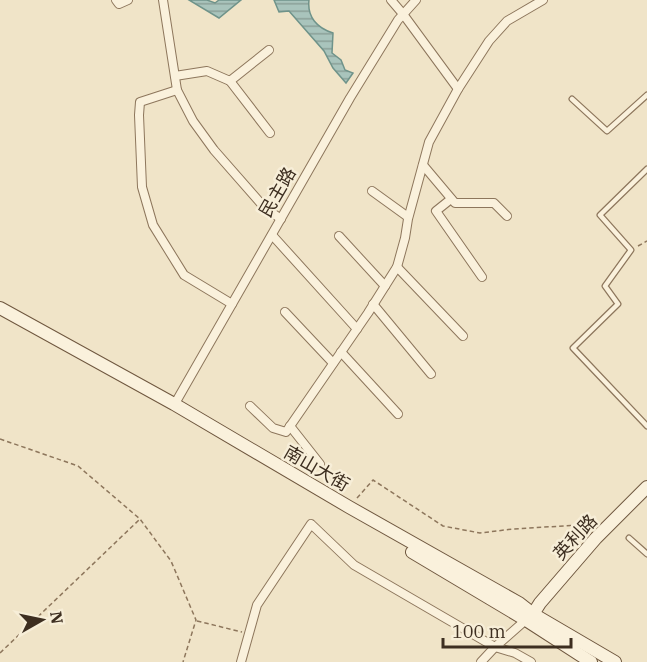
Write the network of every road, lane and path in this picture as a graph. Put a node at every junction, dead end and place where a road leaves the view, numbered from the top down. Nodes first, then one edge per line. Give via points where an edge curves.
1 (116, 0) edge
2 (128, 0) edge
3 (163, 0) edge
4 (391, 0) edge
5 (416, 0) edge
6 (543, 0) edge
7 (532, 3) edge
8 (403, 14) junction
9 (269, 50) dead end
10 (175, 76) junction
11 (230, 81) junction
12 (458, 89) junction
13 (177, 90) junction
14 (647, 95) edge
15 (572, 99) dead end
16 (270, 133) dead end
17 (423, 165) junction
18 (647, 170) edge
19 (372, 191) dead end
20 (452, 199) junction
21 (507, 216) dead end
22 (408, 217) junction
23 (281, 219) junction
24 (272, 235) junction
25 (339, 236) dead end
26 (647, 241) edge
27 (631, 250) junction
28 (397, 267) junction
29 (482, 276) dead end
30 (385, 286) junction
31 (232, 304) junction
32 (373, 304) junction
33 (0, 308) edge
34 (285, 312) dead end
35 (0, 316) edge
36 (357, 329) junction
37 (463, 336) dead end
38 (341, 352) junction
39 (333, 363) junction
40 (431, 374) dead end
41 (174, 404) junction
42 (250, 406) dead end
43 (398, 414) dead end
44 (290, 426) junction
45 (647, 426) edge
46 (0, 439) edge
47 (320, 464) dead end
48 (647, 487) edge
49 (349, 507) junction
50 (140, 519) junction
51 (612, 523) junction
52 (629, 538) dead end
53 (647, 554) edge
54 (529, 617) junction
55 (196, 620) junction
56 (249, 634) junction
57 (495, 647) junction
58 (0, 653) edge
59 (183, 662) edge
60 (241, 662) edge
61 (482, 662) edge
62 (531, 662) edge
63 (591, 662) edge
64 (615, 662) edge

1 - 2 street via 119,4
3 - 10 street
4 - 8 street
5 - 8 street, 民主路
6 - 7 street
7 - 12 street via 507,21 489,41
8 - 12 street
8 - 23 street, 民主路
9 - 11 street
10 - 11 street via 207,71
10 - 13 street
11 - 16 street
12 - 17 street via 429,142
13 - 23 street via 214,150 264,207
13 - 31 street via 140,102 142,187 153,225 184,276
14 - 15 lane via 607,131
17 - 20 street
17 - 22 street
18 - 27 lane via 600,215
19 - 22 street
20 - 21 street via 455,203 494,203
20 - 29 street via 436,211
22 - 28 street
23 - 24 street, 民主路
24 - 31 street, 民主路
24 - 36 street
25 - 30 street
26 - 27 path
27 - 45 lane via 605,286 618,304 573,348
28 - 30 street
28 - 37 street
30 - 32 street
31 - 41 street, 民主路
32 - 36 street
32 - 40 street
33 - 41 street, 南山大街
34 - 39 street
35 - 54 street, 南山大街
36 - 38 street
38 - 39 street
38 - 43 street
39 - 44 street
41 - 49 street, 南山大街
42 - 44 street via 273,428 286,432
44 - 47 street
46 - 50 path via 78,466
48 - 51 street, 英利路
49 - 51 path via 373,480 443,525 480,533
49 - 54 street, 南山大街 via 519,603
50 - 55 path via 171,561
50 - 58 path
51 - 54 street, 英利路
52 - 53 lane
54 - 57 street
54 - 63 street, 南山大街
54 - 64 street, 南山大街
55 - 56 path
55 - 59 path
56 - 57 street via 256,605 311,524 354,565
56 - 60 street
57 - 61 street
57 - 62 street

